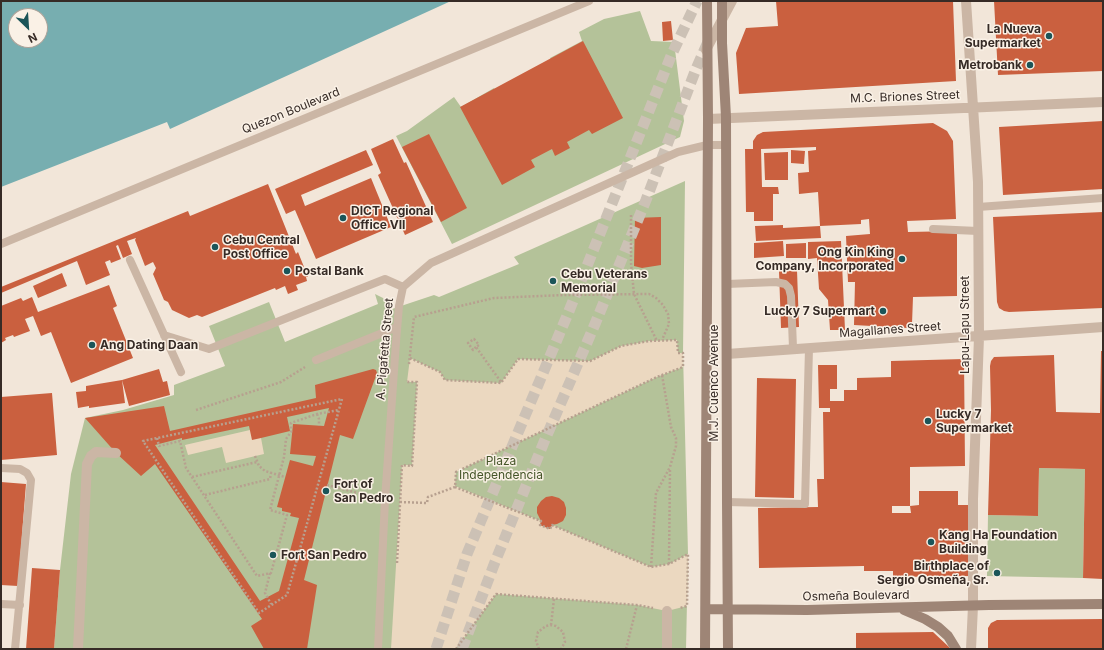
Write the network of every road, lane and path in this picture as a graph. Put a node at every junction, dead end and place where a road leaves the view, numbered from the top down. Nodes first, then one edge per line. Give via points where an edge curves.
1 (590, 1) edge
2 (707, 1) edge
3 (722, 1) edge
4 (732, 1) edge
5 (966, 1) edge
6 (722, 19) junction
7 (706, 50) junction
8 (1103, 102) edge
9 (973, 108) junction
10 (726, 117) junction
11 (708, 119) junction
12 (726, 145) junction
13 (707, 146) junction
14 (1103, 198) edge
15 (978, 207) junction
16 (631, 215) dead end
17 (933, 229) dead end
18 (978, 231) junction
19 (1, 244) edge
20 (130, 260) dead end
21 (727, 284) junction
22 (403, 287) junction
23 (634, 294) junction
24 (397, 327) junction
25 (1103, 327) edge
26 (164, 335) junction
27 (979, 337) junction
28 (662, 340) junction
29 (656, 341) junction
30 (476, 347) dead end
31 (792, 348) junction
32 (809, 348) junction
33 (728, 354) junction
34 (410, 358) junction
35 (316, 360) joint
36 (409, 366) dead end
37 (180, 372) dead end
38 (408, 374) dead end
39 (662, 375) junction
40 (501, 383) junction
41 (196, 410) dead end
42 (339, 410) junction
43 (317, 414) junction
44 (319, 426) dead end
45 (157, 438) junction
46 (187, 450) dead end
47 (182, 451) junction
48 (116, 453) dead end
49 (255, 456) dead end
50 (257, 462) junction
51 (670, 467) junction
52 (1, 468) edge
53 (271, 473) junction
54 (279, 475) junction
55 (192, 477) junction
56 (285, 477) dead end
57 (327, 485) dead end
58 (455, 486) junction
59 (204, 495) junction
60 (385, 500) junction
61 (727, 502) junction
62 (400, 503) junction
63 (396, 564) dead end
64 (669, 564) junction
65 (651, 567) junction
66 (270, 573) junction
67 (554, 599) junction
68 (1, 604) edge
69 (271, 604) junction
70 (1103, 604) edge
71 (20, 605) junction
72 (637, 605) junction
73 (973, 606) junction
74 (900, 608) junction
75 (706, 609) junction
76 (728, 609) junction
77 (667, 611) junction
78 (551, 625) junction
79 (15, 649) edge
80 (78, 649) edge
81 (378, 649) edge
82 (456, 649) edge
83 (539, 649) edge
84 (561, 649) edge
85 (626, 649) edge
86 (667, 649) edge
87 (705, 649) edge
88 (728, 649) edge
89 (956, 649) edge
90 (971, 649) edge

1 - 19 lane, Quezon Boulevard
2 - 7 main road, M.J. Cuenco Avenue
3 - 6 main road, M.J. Cuenco Avenue
4 - 6 street
5 - 9 street, Lapu-Lapu Street
6 - 7 street
6 - 10 main road, M.J. Cuenco Avenue
7 - 11 main road, M.J. Cuenco Avenue
8 - 9 street, M.C. Briones Street
9 - 10 street, M.C. Briones Street
9 - 15 street, Lapu-Lapu Street
10 - 11 street, M.C. Briones Street
10 - 12 main road, M.J. Cuenco Avenue
11 - 13 main road, M.J. Cuenco Avenue
12 - 13 lane, A. Pigafetta Street
12 - 21 main road, M.J. Cuenco Avenue
13 - 22 lane, A. Pigafetta Street via 678,152 431,263
13 - 75 main road, M.J. Cuenco Avenue
14 - 15 lane
15 - 18 street, Lapu-Lapu Street
16 - 23 path
17 - 18 lane
18 - 27 street, Lapu-Lapu Street
20 - 26 lane
21 - 31 lane via 785,284 791,296
21 - 33 main road, M.J. Cuenco Avenue
22 - 24 lane, A. Pigafetta Street
22 - 26 lane via 385,279 209,349
23 - 28 path via 649,294 663,305 668,314 669,324
23 - 29 path
23 - 34 path via 494,298 414,317
24 - 35 lane
24 - 60 lane, A. Pigafetta Street
25 - 27 street, Magallanes Street
26 - 37 lane
27 - 32 street, Magallanes Street
27 - 73 street, Lapu-Lapu Street
28 - 29 path
28 - 39 path via 677,340 678,353 683,353 683,368
29 - 40 path via 621,346 590,360 518,359
30 - 40 path
31 - 32 street, Magallanes Street
31 - 33 street, Magallanes Street
32 - 61 lane via 805,504
33 - 61 main road, M.J. Cuenco Avenue
34 - 36 path
34 - 40 path via 440,372 445,380
35 - 41 path via 282,382
38 - 62 path via 407,382 417,382 412,466 402,465
39 - 51 path via 676,438
39 - 58 path via 456,472
42 - 43 path
42 - 45 path via 342,399
42 - 69 path via 287,595
43 - 44 path
43 - 54 path via 291,423 291,432 286,439
45 - 47 path via 159,446 180,441
45 - 69 path via 143,441 259,613
46 - 47 path
47 - 55 path via 186,468
48 - 80 street via 96,452 86,464
49 - 50 path
50 - 53 path via 264,471
50 - 55 path
51 - 64 path
51 - 65 path via 656,493
52 - 71 lane via 20,469 27,473 31,480
53 - 54 path
53 - 59 path via 270,479
54 - 56 path
54 - 66 path via 270,510 287,515
55 - 59 path
57 - 60 path
58 - 62 path via 428,497 427,503
58 - 65 path via 541,521 540,525 550,529 552,525
59 - 66 path via 257,576
60 - 62 path
60 - 81 lane, A. Pigafetta Street
61 - 76 main road, M.J. Cuenco Avenue
62 - 63 path
64 - 65 path
64 - 77 path via 688,554 687,606
66 - 69 path via 265,593
67 - 72 path
67 - 78 path
67 - 82 path via 496,594
68 - 71 lane
70 - 73 main road, Osmeña Boulevard
71 - 79 lane
72 - 77 path
72 - 85 path
73 - 74 main road, Osmeña Boulevard
73 - 90 street, Lapu-Lapu Street
74 - 76 main road, Osmeña Boulevard
74 - 89 main road via 932,622
75 - 76 main road, Osmeña Boulevard
75 - 87 main road, M.J. Cuenco Avenue
76 - 88 main road, M.J. Cuenco Avenue
77 - 86 street
78 - 83 path via 538,632 536,641
78 - 84 path via 563,632 565,642

